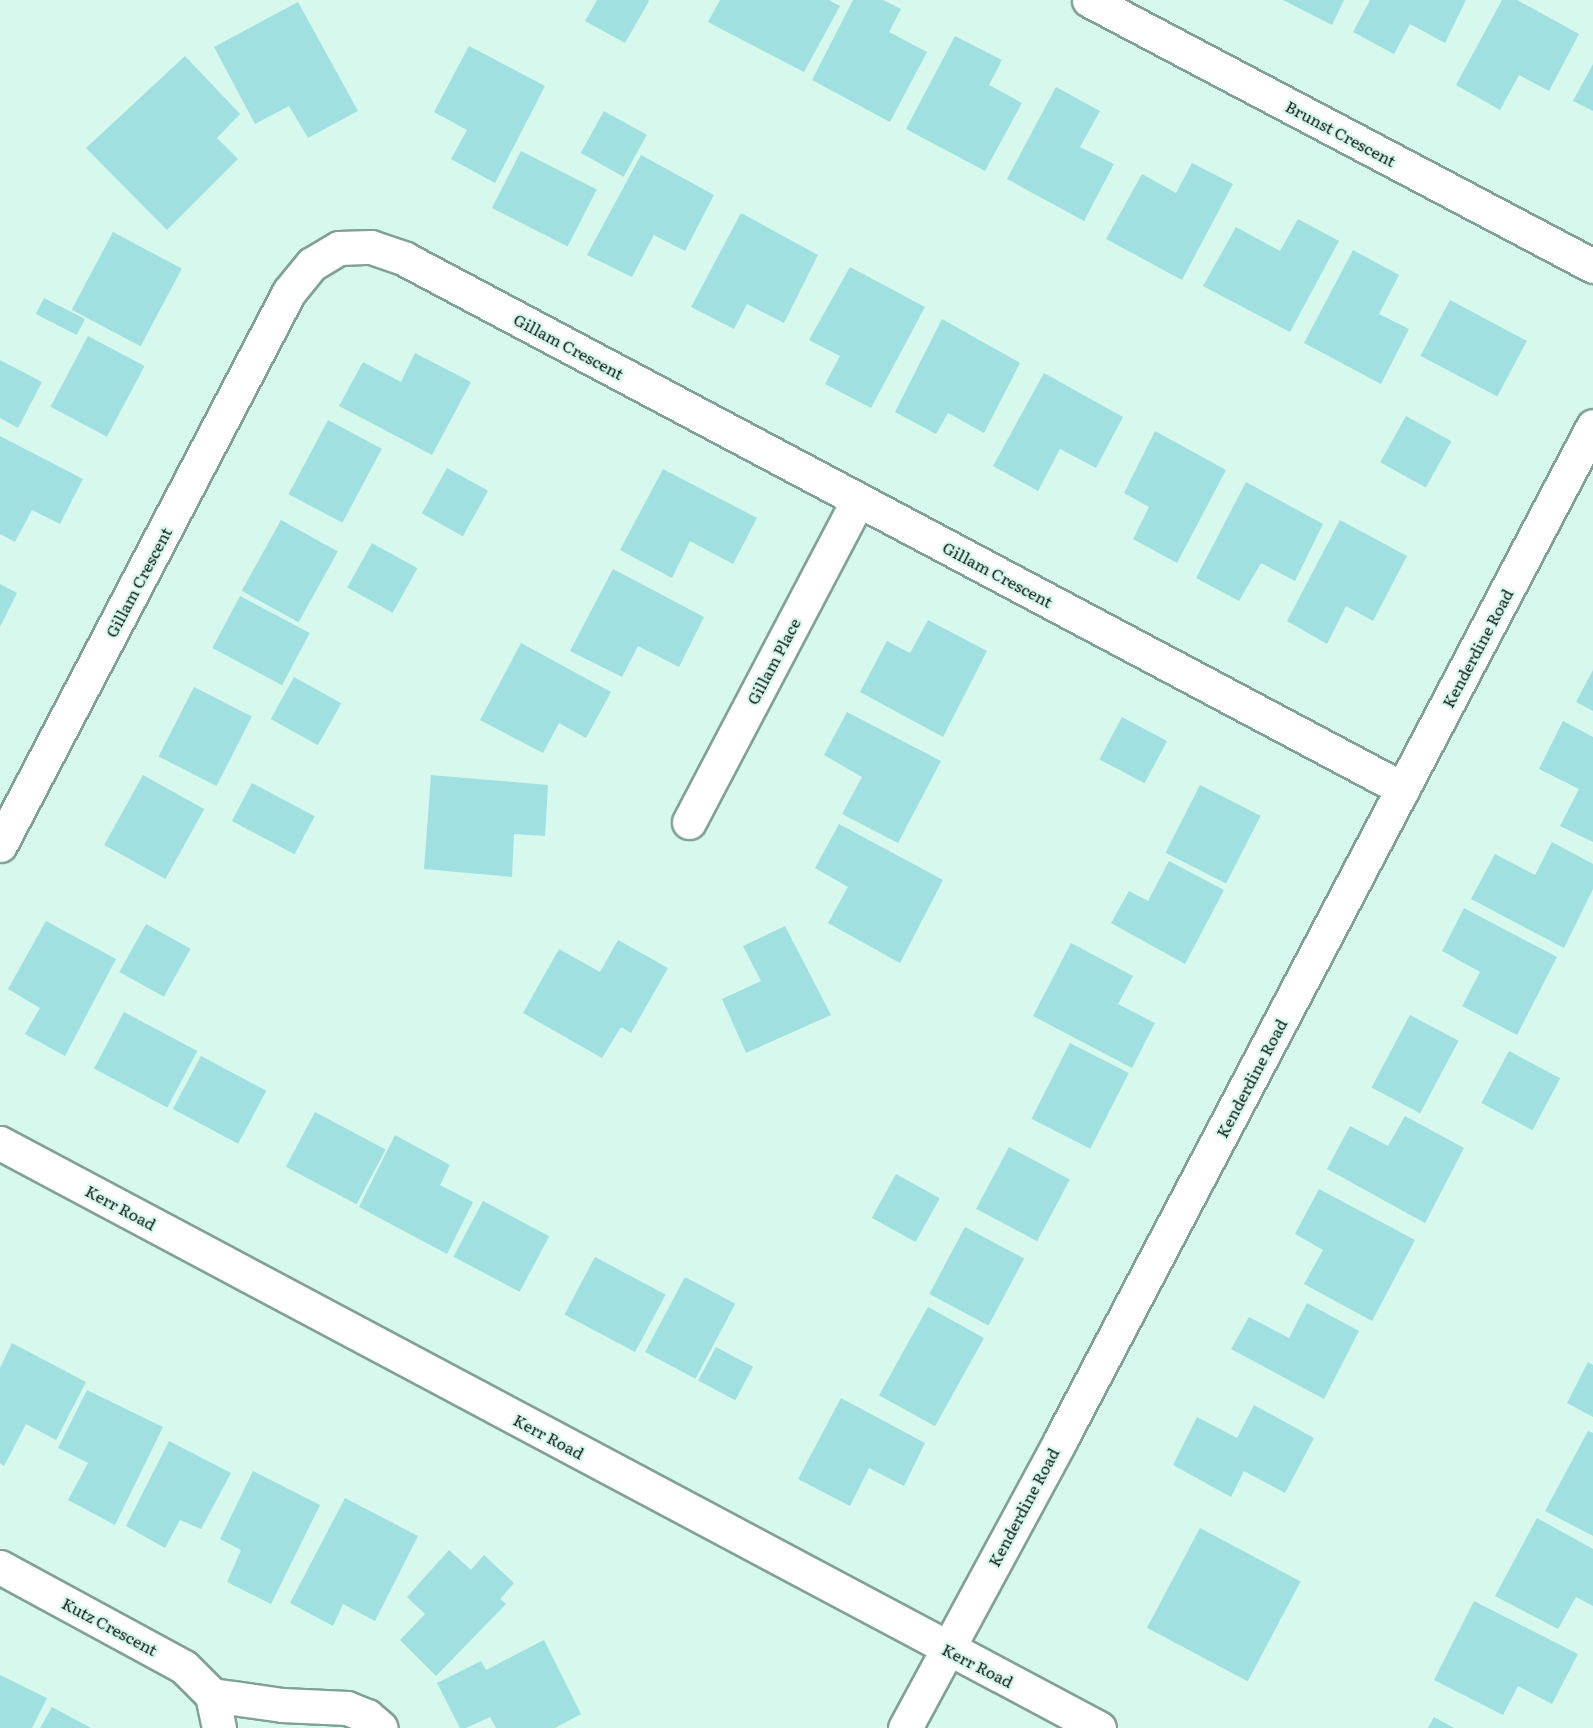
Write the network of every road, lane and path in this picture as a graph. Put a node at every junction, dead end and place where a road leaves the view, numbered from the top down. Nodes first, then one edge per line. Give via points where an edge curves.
1 (1089, 0) edge
2 (1593, 266) edge
3 (1593, 426) edge
4 (858, 500) junction
5 (1403, 789) junction
6 (689, 822) dead end
7 (0, 845) edge
8 (0, 1143) edge
9 (0, 1567) edge
10 (947, 1648) junction
11 (212, 1695) junction
12 (219, 1728) edge
13 (381, 1728) edge
14 (905, 1728) edge
15 (1099, 1728) edge

1 - 2 street, Brunst Crescent
3 - 5 street, Kenderdine Road
4 - 5 street, Gillam Crescent
4 - 6 street, Gillam Place
4 - 7 street, Gillam Crescent via 405,259 371,247 339,248 312,264 289,292
5 - 10 street, Kenderdine Road
8 - 10 street, Kerr Road
9 - 11 street, Kutz Crescent via 184,1666
10 - 14 street, Kenderdine Road
10 - 15 street, Kerr Road
11 - 12 street
11 - 13 street via 282,1705 347,1707

